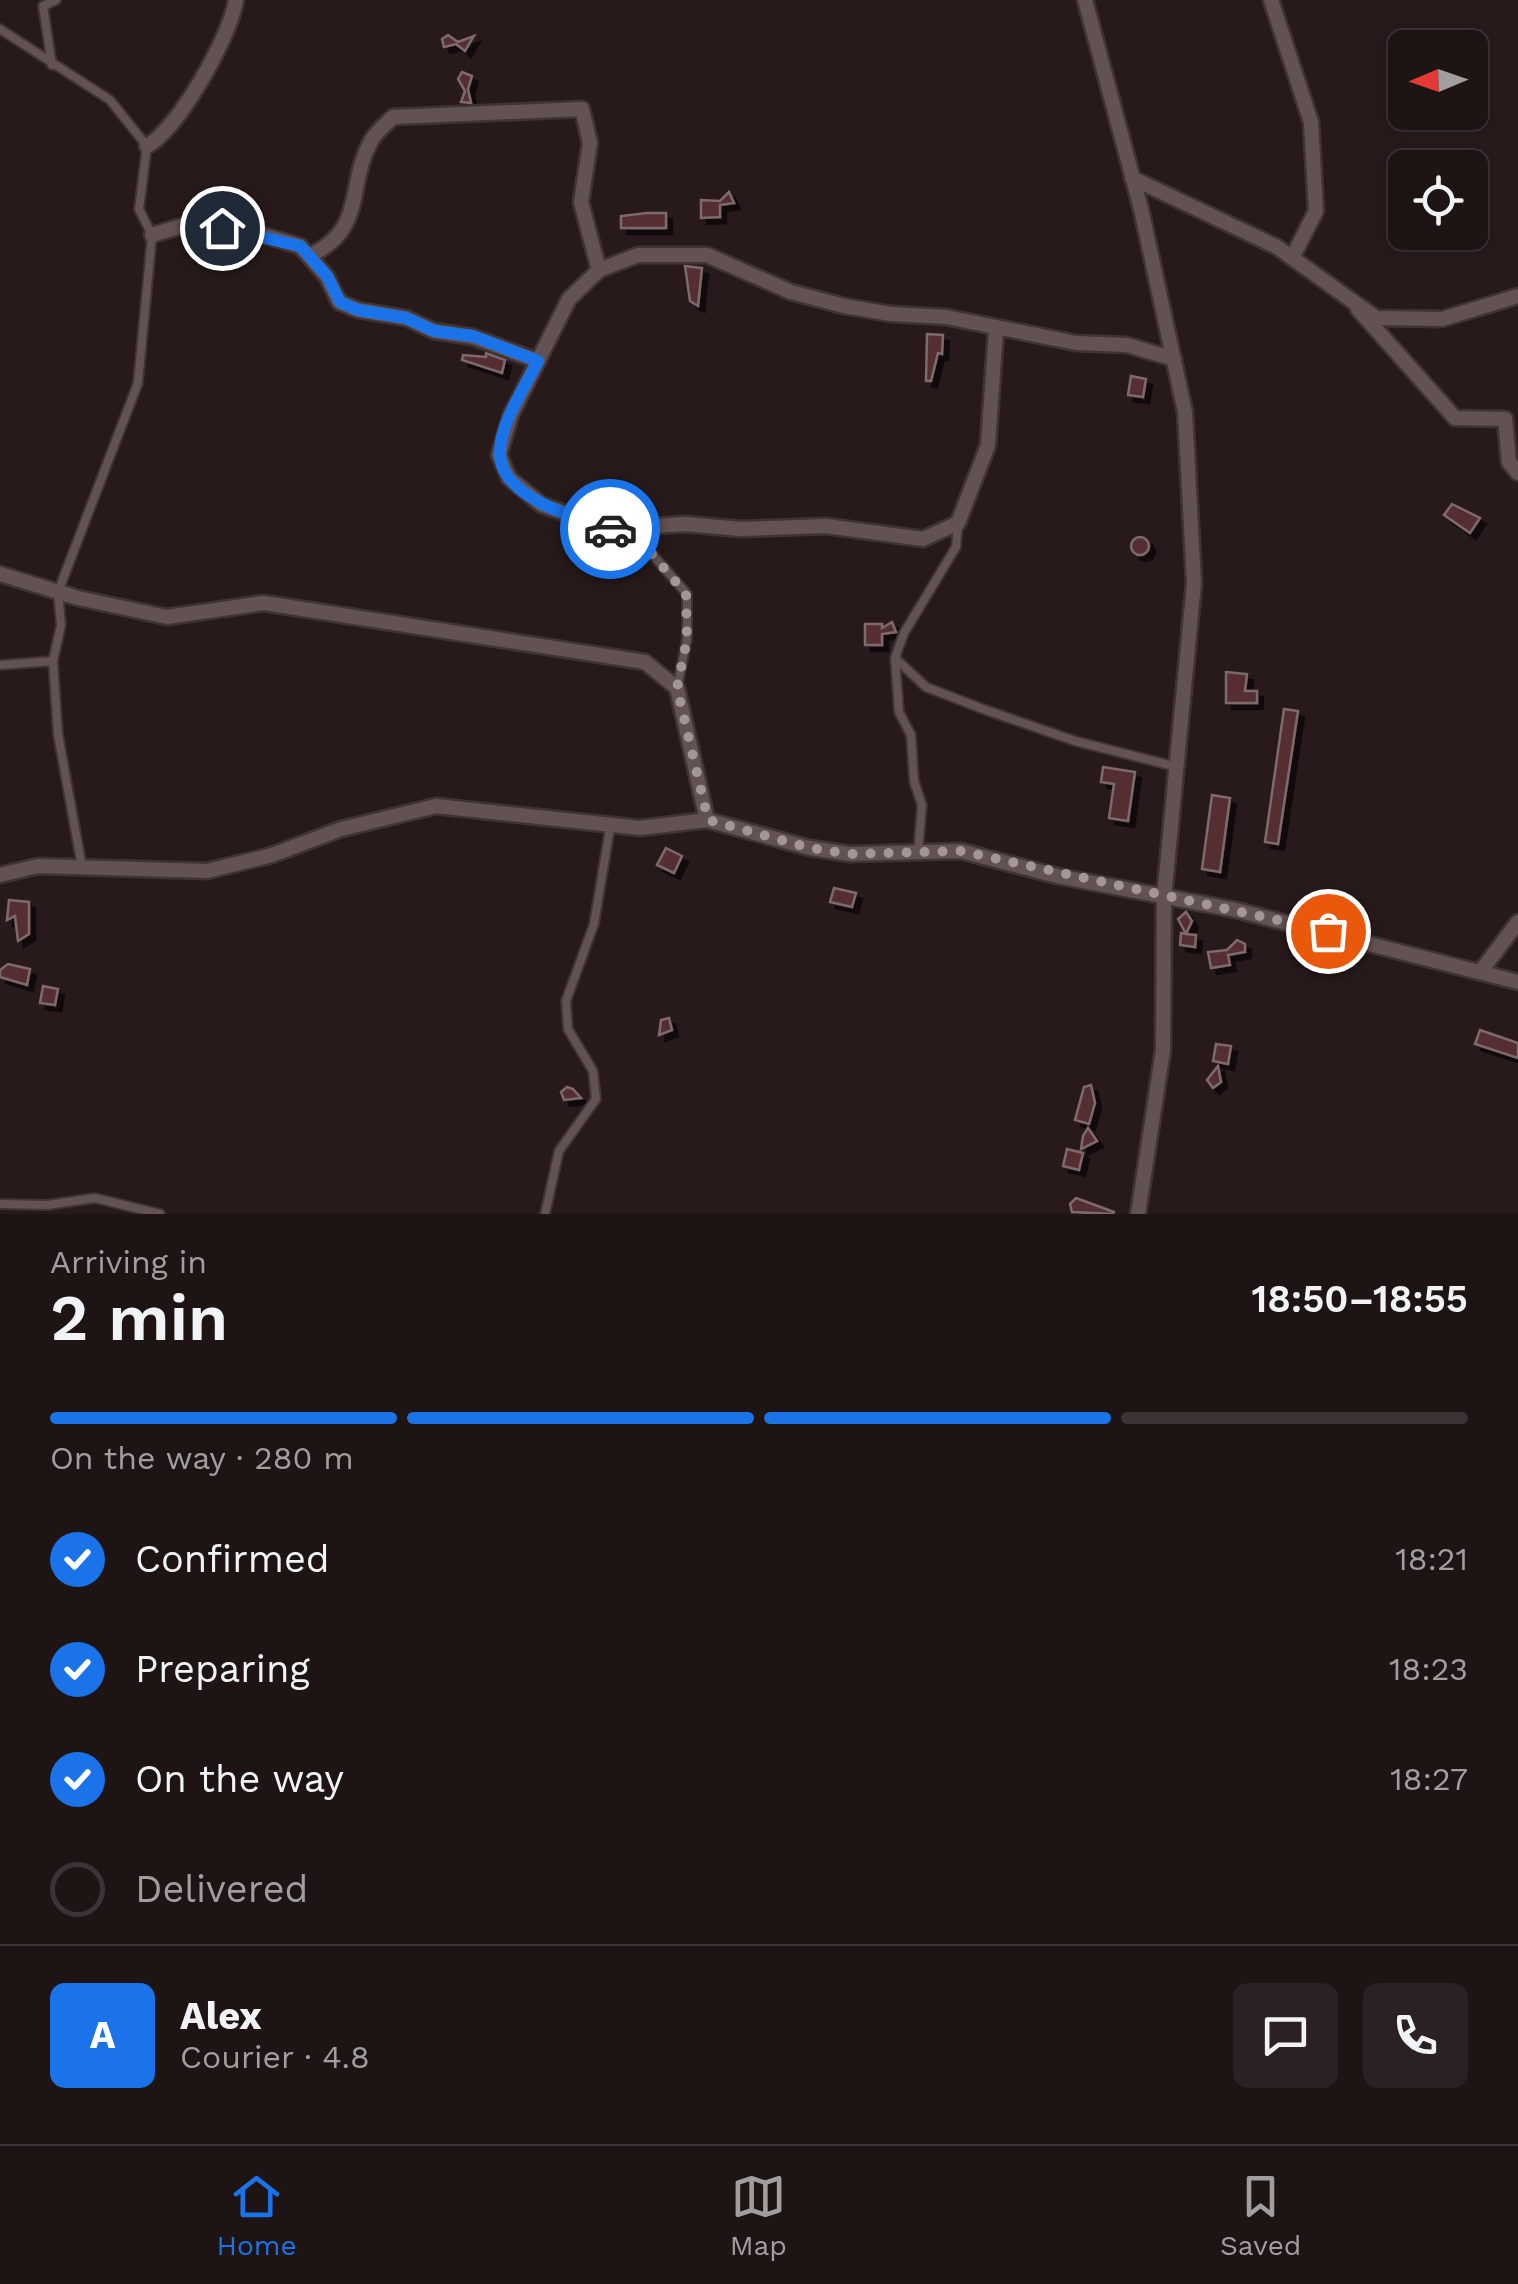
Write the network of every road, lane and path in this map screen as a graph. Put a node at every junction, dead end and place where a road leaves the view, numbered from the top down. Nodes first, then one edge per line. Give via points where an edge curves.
1 (56, 0) edge
2 (236, 0) edge
3 (1084, 0) edge
4 (1271, 0) edge
5 (0, 29) edge
6 (52, 65) junction
7 (147, 146) junction
8 (1132, 178) junction
9 (152, 236) junction
10 (309, 256) junction
11 (1292, 258) junction
12 (599, 270) junction
13 (1518, 296) edge
14 (1353, 302) junction
15 (996, 329) junction
16 (1174, 360) junction
17 (538, 361) junction
18 (1518, 473) edge
19 (958, 523) junction
20 (630, 528) junction
21 (0, 574) edge
22 (58, 592) junction
23 (895, 658) junction
24 (54, 661) junction
25 (0, 665) edge
26 (677, 688) junction
27 (1177, 767) junction
28 (708, 820) junction
29 (611, 822) junction
30 (918, 852) junction
31 (82, 867) junction
32 (0, 875) edge
33 (1164, 898) junction
34 (1518, 922) edge
35 (1481, 970) junction
36 (1518, 982) edge
37 (0, 1204) edge
38 (160, 1214) edge
39 (546, 1214) edge
40 (1138, 1214) edge

1 - 6 lane via 43,6
2 - 7 street via 206,72 163,138
3 - 8 street
4 - 11 street via 1311,122 1316,211
5 - 6 lane
6 - 7 lane via 110,100
7 - 9 lane via 139,209
8 - 11 street
8 - 16 street
9 - 10 street via 188,224 256,234 300,246
9 - 22 lane via 138,382
10 - 12 street via 332,246 351,216 371,140 393,116 582,110 590,142 581,202
10 - 17 street via 348,306 473,336
11 - 14 street
12 - 15 street via 638,255 707,255 791,292
12 - 17 street via 569,299
13 - 14 street via 1442,319 1376,318
14 - 18 street via 1455,418 1505,419 1509,462
15 - 16 street via 1126,346
15 - 19 street via 988,445
16 - 27 street via 1185,412 1194,584
17 - 20 street via 500,455 510,478 542,505 611,529
19 - 20 street via 924,539 826,526
19 - 23 lane via 956,547
20 - 26 lane via 686,594 687,639
21 - 22 street
22 - 24 lane
22 - 26 street via 167,618 264,603 547,644 645,662
23 - 27 lane via 926,688 1075,741
23 - 30 lane via 922,805
24 - 25 lane
24 - 31 lane via 58,734
26 - 28 street
27 - 33 street
28 - 29 street via 640,828
28 - 30 street via 810,848
29 - 31 street via 436,806 207,871
29 - 39 lane via 594,924 566,1000 568,1029 593,1070 596,1100 559,1151
30 - 33 street via 961,851
31 - 32 street via 38,866
33 - 35 street
33 - 40 street via 1163,1050
34 - 35 street
35 - 36 street
37 - 38 lane via 95,1198

